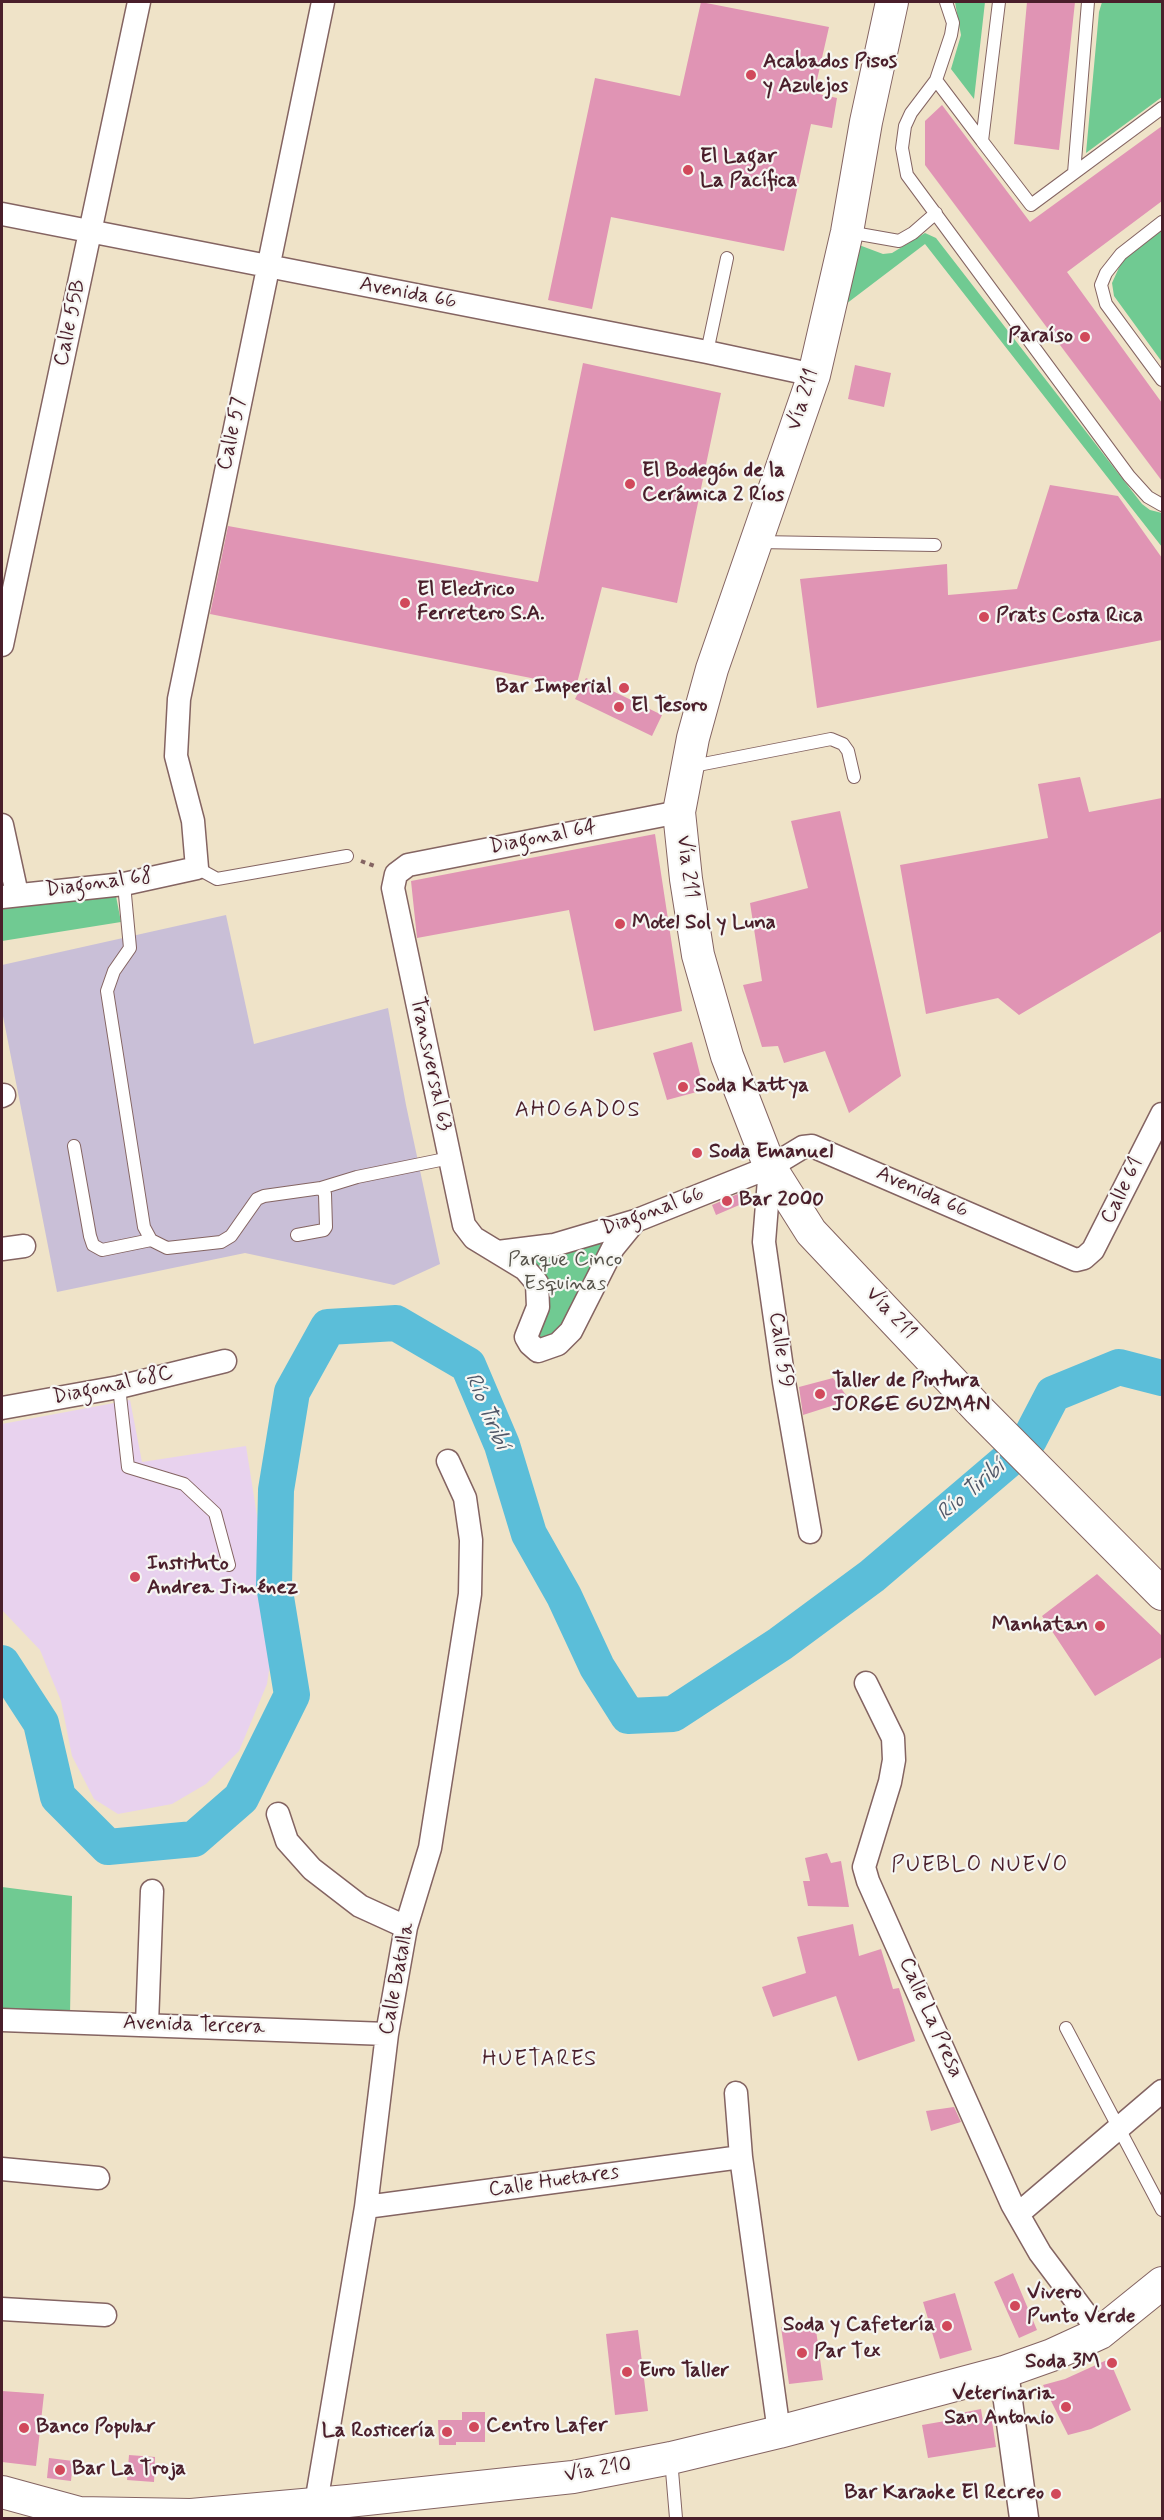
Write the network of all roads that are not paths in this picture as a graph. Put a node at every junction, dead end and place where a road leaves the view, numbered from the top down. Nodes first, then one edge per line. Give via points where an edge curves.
1 (139, 2) edge
2 (323, 2) edge
3 (892, 2) edge
4 (946, 2) edge
5 (999, 2) edge
6 (1088, 2) edge
7 (936, 81) junction
8 (1162, 108) edge
9 (982, 141) junction
10 (1074, 173) junction
11 (936, 213) junction
12 (2, 214) edge
13 (1162, 222) edge
14 (91, 232) junction
15 (847, 232) junction
16 (727, 258) dead end
17 (267, 267) junction
18 (707, 352) junction
19 (814, 375) junction
20 (1162, 380) edge
21 (1162, 505) edge
22 (757, 542) junction
23 (935, 545) dead end
24 (2, 645) edge
25 (687, 767) junction
26 (854, 777) dead end
27 (679, 812) junction
28 (2, 825) edge
29 (347, 856) road end
30 (196, 868) junction
31 (402, 870) joint
32 (124, 884) junction
33 (10, 895) edge
34 (1162, 1114) edge
35 (74, 1146) dead end
36 (450, 1158) junction
37 (770, 1167) junction
38 (321, 1188) junction
39 (635, 1221) junction
40 (297, 1235) dead end
41 (151, 1240) junction
42 (24, 1246) dead end
43 (2, 1250) edge
44 (498, 1252) junction
45 (1076, 1260) joint
46 (225, 1361) dead end
47 (119, 1387) junction
48 (2, 1408) edge
49 (448, 1461) dead end
50 (810, 1532) dead end
51 (229, 1565) dead end
52 (1162, 1594) edge
53 (866, 1683) dead end
54 (278, 1814) dead end
55 (152, 1891) dead end
56 (406, 1927) junction
57 (2, 2020) edge
58 (147, 2024) junction
59 (1066, 2028) dead end
60 (387, 2034) junction
61 (1162, 2091) edge
62 (736, 2092) dead end
63 (1118, 2130) junction
64 (741, 2157) junction
65 (2, 2169) edge
66 (98, 2178) dead end
67 (366, 2206) junction
68 (1162, 2210) edge
69 (1018, 2214) junction
70 (1162, 2283) edge
71 (2, 2309) edge
72 (105, 2315) dead end
73 (1100, 2333) junction
74 (1004, 2372) junction
75 (779, 2432) junction
76 (671, 2458) junction
77 (2, 2492) edge
78 (316, 2503) junction
79 (348, 2510) edge
80 (78, 2516) edge
81 (676, 2518) edge
82 (1024, 2518) edge

1 - 14 street, Calle 55B
2 - 17 street, Calle 57
3 - 15 main road, Vía 211
4 - 7 lane via 953,29
5 - 9 lane
6 - 10 lane
7 - 9 lane
7 - 11 lane via 911,113 902,148 907,175
8 - 10 lane
9 - 10 lane via 1030,205
11 - 15 lane via 899,241
11 - 21 lane via 1129,476 1148,497
12 - 14 street, Avenida 66
13 - 20 lane via 1121,254 1101,285 1106,304
14 - 17 street, Avenida 66
14 - 24 street, Calle 55B
15 - 19 main road, Vía 211
16 - 18 lane
17 - 18 street, Avenida 66
17 - 30 street, Calle 57 via 179,699 176,756 193,821
18 - 19 street, Avenida 66
19 - 22 main road, Vía 211
22 - 23 lane
22 - 25 main road, Vía 211 via 712,669
25 - 26 lane via 831,740 843,744 848,751
25 - 27 main road, Vía 211
27 - 31 street, Diagonal 64
27 - 37 main road, Vía 211 via 698,955 727,1056
28 - 33 street
29 - 30 lane via 218,879
30 - 32 street, Diagonal 68
31 - 36 street, Transversal 63 via 393,888
32 - 33 street, Diagonal 68
32 - 41 lane via 130,948 114,971 107,992 140,1210
34 - 45 street, Calle 61 via 1093,1250
35 - 41 lane via 93,1245 102,1250
36 - 38 lane
36 - 44 street, Transversal 63 via 464,1225 474,1238
37 - 39 street, Diagonal 66
37 - 45 street, Avenida 66 via 803,1147 812,1146
37 - 50 street, Calle 59 via 764,1242
37 - 52 main road, Vía 211 via 811,1232
38 - 40 lane via 325,1194 326,1227
38 - 41 lane via 257,1199 231,1236 221,1242 167,1248
39 - 44 street, Diagonal 66 via 554,1245
39 - 44 street, Transversal 63 via 614,1248 571,1331 558,1344 538,1351 526,1337 538,1307 537,1283 525,1269
42 - 43 street
46 - 47 street, Diagonal 68C
47 - 48 street, Diagonal 68C
47 - 51 lane via 128,1467 184,1484 214,1513
49 - 56 street, Calle Batalla via 465,1498 471,1540 470,1594 430,1848
53 - 69 street, Calle La Presa via 893,1737 894,1760 864,1867 868,1881
54 - 56 street via 287,1841 312,1869 360,1906
55 - 58 street
56 - 60 street, Calle Batalla
57 - 58 street, Avenida Tercera
58 - 60 street, Avenida Tercera
59 - 63 lane
60 - 67 street, Calle Batalla
61 - 63 street
62 - 64 street
63 - 68 lane
63 - 69 street
64 - 67 street, Calle Huetares
64 - 75 street
65 - 66 street
67 - 78 street, Calle Batalla
69 - 73 street, Calle La Presa via 1040,2253
70 - 73 main road, Vía 210
71 - 72 street
73 - 74 main road, Vía 210
74 - 75 main road, Vía 210
74 - 82 street
75 - 76 main road, Vía 210
76 - 79 main road, Vía 210 via 573,2477
76 - 81 lane
77 - 80 main road, Vía 210
78 - 79 main road, Vía 210
78 - 80 main road, Vía 210 via 191,2515

